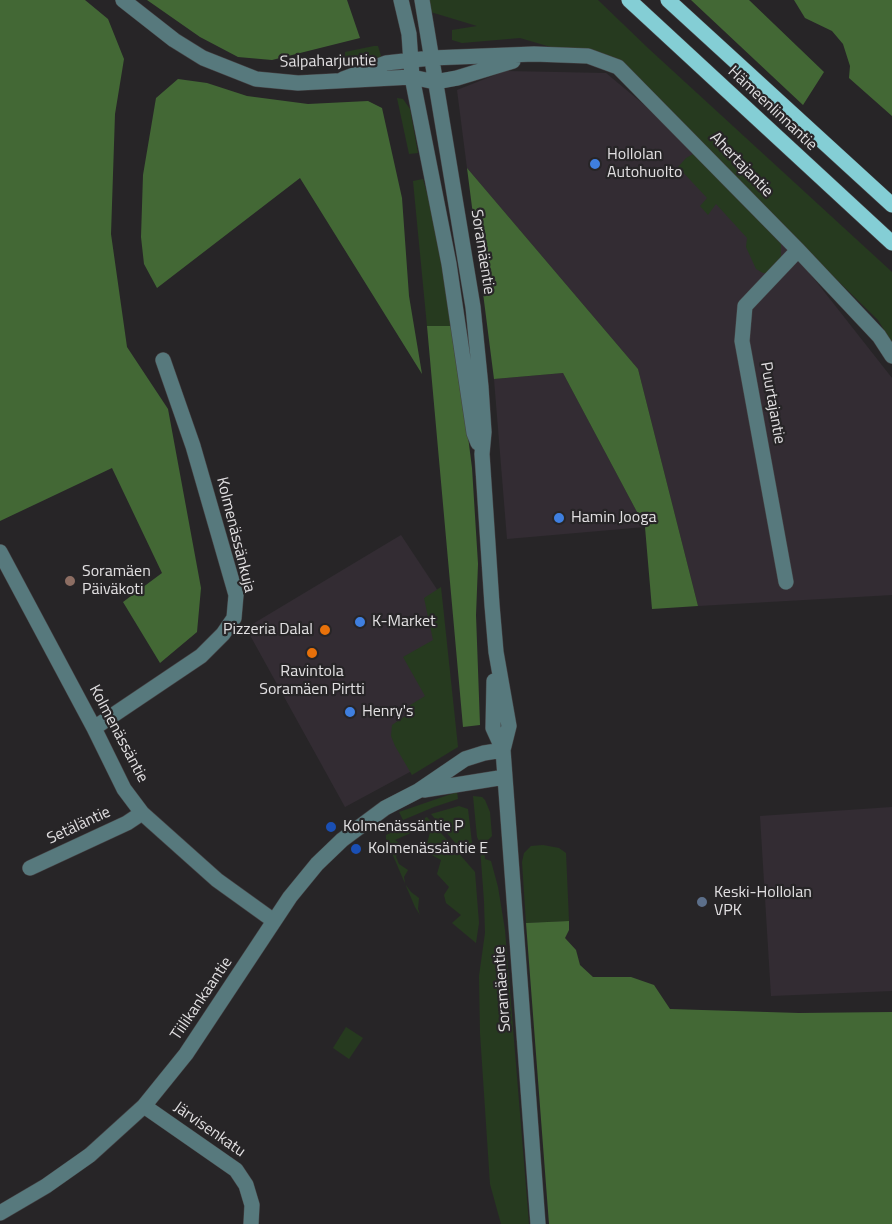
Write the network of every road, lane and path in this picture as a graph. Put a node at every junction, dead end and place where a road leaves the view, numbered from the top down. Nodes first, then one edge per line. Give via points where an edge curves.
1 (123, 0) edge
2 (401, 0) edge
3 (422, 0) edge
4 (629, 0) edge
5 (669, 0) edge
6 (534, 54) junction
7 (431, 58) junction
8 (411, 69) junction
9 (435, 82) junction
10 (892, 205) edge
11 (892, 243) edge
12 (798, 250) junction
13 (892, 356) edge
14 (164, 360) dead end
15 (482, 454) junction
16 (0, 552) edge
17 (786, 582) dead end
18 (94, 728) junction
19 (503, 750) junction
20 (504, 777) junction
21 (418, 791) junction
22 (142, 813) junction
23 (30, 868) dead end
24 (274, 921) junction
25 (144, 1106) junction
26 (0, 1213) edge
27 (251, 1224) edge
28 (538, 1224) edge

1 - 8 street, Salpaharjuntie via 203,58 256,79 298,83 343,79 386,63
2 - 8 street, Soramäentie via 409,34
3 - 7 street, Soramäentie
4 - 11 main road, Hämeenlinnantie
5 - 10 main road, Hämeenlinnantie
6 - 7 street, Ahertajantie
6 - 9 street, Ahertajantie
6 - 12 street, Ahertajantie via 588,56 618,67
7 - 8 street
7 - 9 street, Soramäentie
8 - 9 street, Ahertajantie
8 - 15 street, Soramäentie via 449,264 474,433
9 - 15 street, Soramäentie via 473,307 483,420
12 - 13 street, Ahertajantie via 879,336
12 - 17 street, Puurtajantie via 745,306 742,340
14 - 18 street, Kolmenässänkuja via 236,595 234,618 201,656
15 - 19 street, Soramäentie via 496,652 509,726
16 - 18 street, Kolmenässäntie
18 - 22 street, Kolmenässäntie via 124,789
19 - 20 street, Soramäentie
19 - 21 street, Tiilikankaantie via 465,759
20 - 21 street, Tiilikankaantie
20 - 28 street, Soramäentie
21 - 24 street, Tiilikankaantie via 385,808 342,840 309,873
22 - 23 street, Setäläntie via 127,824
22 - 24 street, Kolmenässäntie via 218,880
24 - 25 street, Tiilikankaantie via 186,1054
25 - 26 street, Tiilikankaantie via 90,1155
25 - 27 street, Järvisenkatu via 236,1170 252,1205

